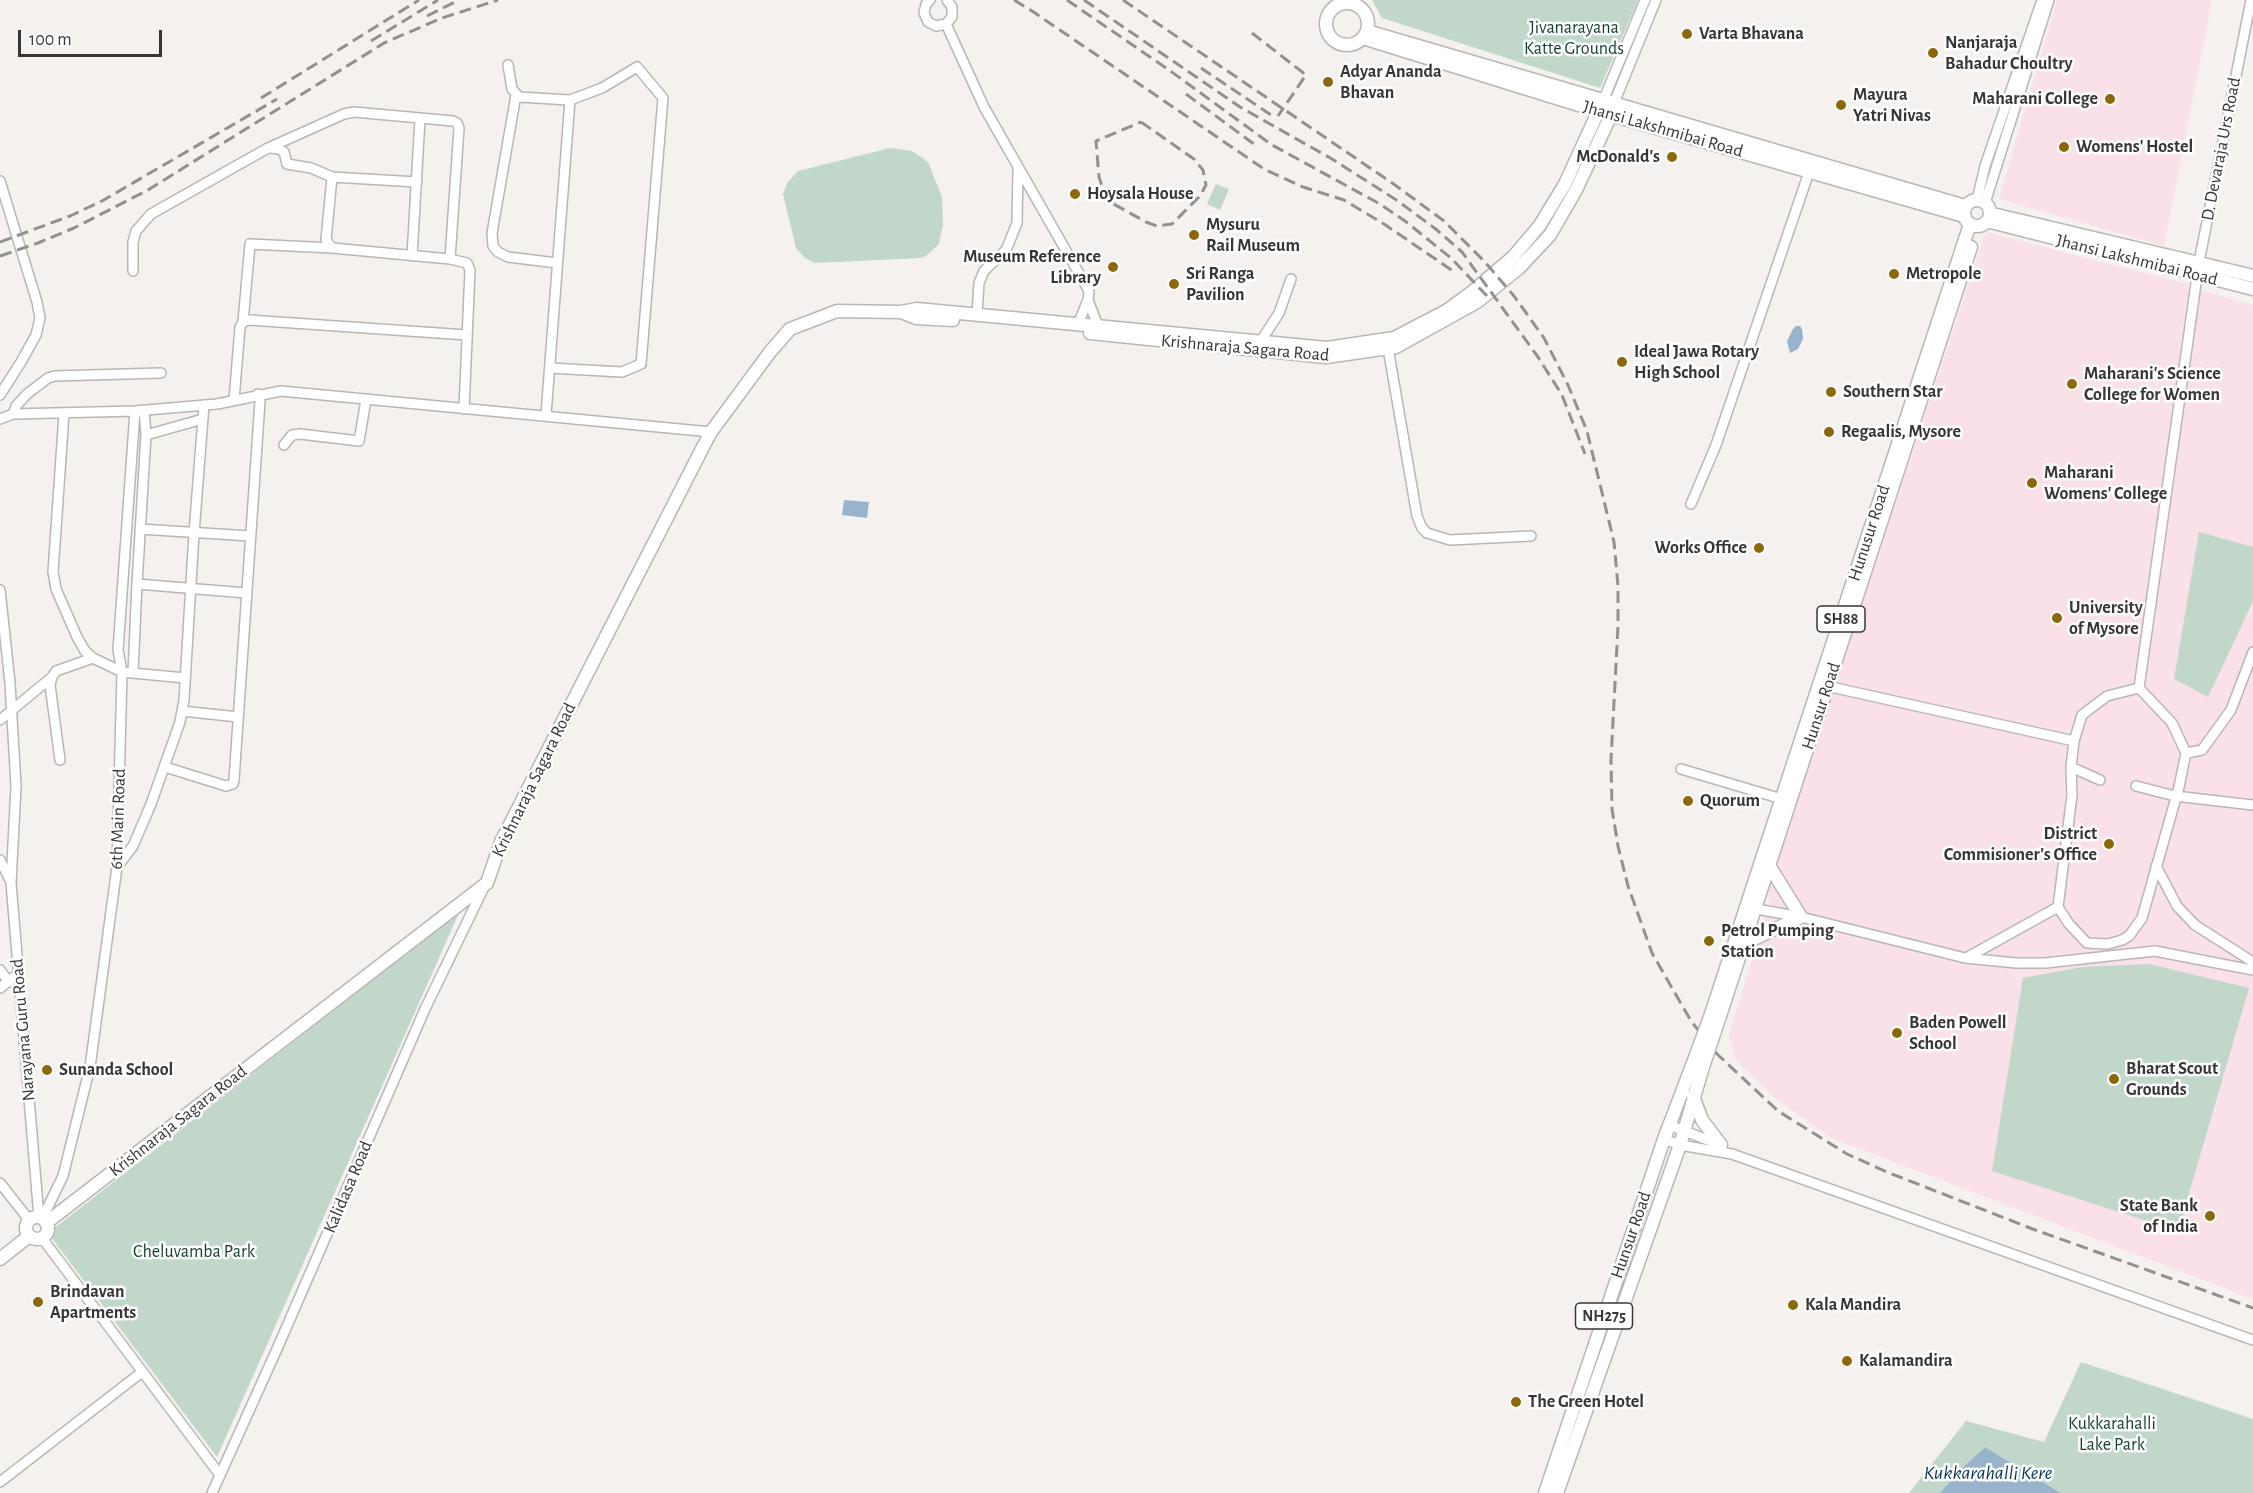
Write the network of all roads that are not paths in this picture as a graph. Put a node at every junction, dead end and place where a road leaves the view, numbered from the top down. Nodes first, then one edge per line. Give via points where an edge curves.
1 (930, 0) edge
2 (947, 0) edge
3 (1646, 0) edge
4 (1656, 0) edge
5 (2042, 0) edge
6 (2049, 0) edge
7 (2251, 0) edge
8 (1354, 2) edge
9 (946, 24) junction
10 (1365, 35) junction
11 (508, 65) dead end
12 (516, 95) junction
13 (570, 100) junction
14 (1607, 108) junction
15 (420, 119) junction
16 (268, 148) junction
17 (1018, 167) junction
18 (1809, 172) junction
19 (332, 177) junction
20 (0, 181) edge
21 (417, 182) junction
22 (1977, 214) junction
23 (332, 248) junction
24 (412, 256) junction
25 (450, 259) junction
26 (2199, 262) junction
27 (557, 263) junction
28 (133, 271) dead end
29 (2198, 276) junction
30 (2253, 276) edge
31 (1291, 279) dead end
32 (2253, 289) edge
33 (1088, 300) junction
34 (901, 312) junction
35 (978, 314) junction
36 (243, 322) junction
37 (1078, 328) junction
38 (1098, 330) junction
39 (467, 335) junction
40 (1261, 341) junction
41 (1388, 348) junction
42 (550, 368) junction
43 (161, 373) dead end
44 (0, 394) edge
45 (258, 394) junction
46 (234, 400) junction
47 (366, 400) junction
48 (204, 405) junction
49 (464, 409) junction
50 (139, 410) junction
51 (13, 414) junction
52 (64, 414) junction
53 (546, 415) junction
54 (0, 419) edge
55 (203, 419) junction
56 (711, 432) junction
57 (146, 435) junction
58 (284, 445) dead end
59 (1691, 504) dead end
60 (140, 529) junction
61 (194, 533) junction
62 (250, 536) junction
63 (1531, 536) dead end
64 (137, 584) junction
65 (0, 590) edge
66 (192, 591) junction
67 (246, 593) junction
68 (2253, 652) edge
69 (93, 658) junction
70 (0, 669) edge
71 (128, 672) junction
72 (52, 677) junction
73 (185, 678) junction
74 (10, 682) junction
75 (1824, 685) junction
76 (2139, 688) junction
77 (182, 711) junction
78 (12, 712) junction
79 (238, 717) junction
80 (0, 720) edge
81 (2074, 741) junction
82 (2186, 753) junction
83 (60, 760) dead end
84 (165, 767) junction
85 (2071, 767) junction
86 (1681, 769) dead end
87 (2100, 780) dead end
88 (2136, 786) dead end
89 (2175, 796) junction
90 (1782, 799) junction
91 (2253, 805) edge
92 (0, 860) edge
93 (2156, 866) junction
94 (117, 867) junction
95 (1770, 867) junction
96 (11, 883) junction
97 (486, 883) junction
98 (1752, 908) junction
99 (2058, 908) junction
100 (1801, 917) junction
101 (1745, 943) junction
102 (2108, 944) junction
103 (2109, 955) junction
104 (1965, 958) junction
105 (2253, 962) edge
106 (0, 970) edge
107 (2253, 970) edge
108 (19, 973) junction
109 (9, 982) junction
110 (0, 988) edge
111 (1715, 1015) junction
112 (1698, 1065) junction
113 (1693, 1096) junction
114 (1669, 1125) junction
115 (1684, 1131) junction
116 (1664, 1139) junction
117 (1680, 1145) junction
118 (1721, 1145) junction
119 (1732, 1154) junction
120 (0, 1183) edge
121 (39, 1220) junction
122 (35, 1237) junction
123 (0, 1259) edge
124 (2253, 1340) edge
125 (142, 1372) junction
126 (220, 1475) junction
127 (0, 1482) edge
128 (212, 1493) edge
129 (1545, 1493) edge
130 (1557, 1493) edge

1 - 9 street via 924,8 928,22 936,26
2 - 9 street via 953,12
3 - 14 street
4 - 14 street
5 - 22 street via 1986,166
6 - 22 street
7 - 26 street, D. Devaraja Urs Road
8 - 10 main road via 1367,18
8 - 10 main road via 1337,6 1329,14 1328,33 1344,45 1357,43
9 - 17 street via 984,107
10 - 14 main road, Jhansi Lakshmibai Road
11 - 12 street
12 - 13 street
12 - 27 street via 493,246 508,257
13 - 27 street
13 - 42 street via 602,88 637,67 663,98 641,364 622,372
14 - 18 main road, Jhansi Lakshmibai Road
14 - 22 main road, Jhansi Lakshmibai Road
14 - 40 main road, Krishnaraja Sagara Road via 1540,225 1513,257 1446,311 1394,338 1327,348
14 - 41 main road, Krishnaraja Sagara Road via 1576,190 1550,235 1519,268 1477,302
15 - 16 street via 354,112
15 - 21 street
15 - 25 street via 453,120 459,128
16 - 19 street via 284,152 287,164
16 - 28 street via 151,214 136,231
17 - 33 street via 1089,291
17 - 35 street via 1017,223 1006,250 984,271 979,283
18 - 22 main road, Jhansi Lakshmibai Road
18 - 59 street via 1716,445
19 - 21 street
19 - 23 street via 326,240
20 - 44 street via 40,318 36,334
21 - 24 street
22 - 26 main road, Jhansi Lakshmibai Road
22 - 29 main road, Jhansi Lakshmibai Road
22 - 75 main road, Hunusur Road / SH88
23 - 24 street
23 - 36 street via 250,244
24 - 25 street
25 - 39 street via 467,263 471,270
26 - 29 street, D. Devaraja Urs Road
26 - 30 main road, Jhansi Lakshmibai Road
27 - 42 street
29 - 32 main road, Jhansi Lakshmibai Road
29 - 76 street, D. Devaraja Urs Road
31 - 40 street via 1279,313
33 - 37 street
33 - 38 street
34 - 35 main road, Krishnaraja Sagara Road via 918,309
34 - 37 main road, Krishnaraja Sagara Road via 916,318
34 - 56 main road, Krishnaraja Sagara Road via 837,311 790,329
35 - 37 main road, Krishnaraja Sagara Road
36 - 39 street
36 - 46 street via 238,337
37 - 38 main road, Krishnaraja Sagara Road
38 - 40 main road, Krishnaraja Sagara Road
38 - 41 main road, Krishnaraja Sagara Road via 1326,357
39 - 49 street
41 - 63 street via 1422,528 1450,540
42 - 53 street
43 - 51 street via 55,376 27,394
45 - 46 street
45 - 47 street via 281,391
45 - 62 street
46 - 48 street
47 - 49 street
47 - 58 street via 359,441 300,434 292,435
48 - 50 street
48 - 55 street
49 - 53 street
50 - 52 street
50 - 57 street
50 - 71 street, 6th Main Road via 118,650
51 - 52 street
51 - 54 street
52 - 69 street via 54,581 77,637
53 - 56 street
55 - 57 street
55 - 61 street
56 - 97 main road, Krishnaraja Sagara Road via 501,842
57 - 60 street
60 - 61 street
60 - 64 street
61 - 62 street
61 - 66 street
62 - 67 street
64 - 66 street
64 - 71 street
65 - 74 street, Narayana Guru Road
66 - 67 street
66 - 73 street
67 - 79 street
68 - 82 street via 2231,710 2202,750
69 - 71 street
69 - 72 street via 56,671
70 - 74 street
71 - 73 street
71 - 94 street, 6th Main Road
72 - 78 street
72 - 83 street
73 - 77 street
74 - 78 street, Narayana Guru Road
75 - 81 street
75 - 90 main road, Hunusur Road / SH88
75 - 95 main road, Hunsur Road
76 - 81 street via 2107,696 2082,715
76 - 82 street via 2172,723
77 - 79 street
77 - 84 street
78 - 80 street
78 - 96 street, Narayana Guru Road via 16,786
79 - 84 street via 233,784 226,786
81 - 85 street
82 - 89 street
84 - 94 street via 133,846
85 - 87 street
85 - 99 street via 2072,795
86 - 90 street
88 - 89 street
89 - 91 street
89 - 93 street
90 - 98 main road, Hunusur Road / SH88
92 - 96 street
93 - 102 street via 2142,918 2129,936
93 - 105 street via 2176,906 2195,925
94 - 121 street, 6th Main Road via 90,1067 63,1176
95 - 98 main road, Hunsur Road
95 - 100 main road
96 - 108 street, Narayana Guru Road
97 - 121 main road, Krishnaraja Sagara Road
97 - 126 street, Kalidasa Road via 425,1009
98 - 100 street
98 - 101 main road, Hunsur Road
98 - 111 main road, Hunusur Road / SH88
99 - 102 street via 2083,941
99 - 104 street
100 - 101 main road
100 - 104 street
101 - 111 main road, Hunsur Road
102 - 103 street
103 - 104 street via 2046,963
103 - 107 street via 2155,951
106 - 109 street
108 - 109 street
108 - 121 street, Narayana Guru Road
109 - 110 street
111 - 112 main road, Hunsur Road / SH88, bridge
112 - 113 main road
112 - 114 main road, Hunsur Road / SH88
113 - 115 main road
113 - 118 main road via 1702,1120
114 - 115 street
114 - 116 main road, Hunsur Road / SH88
115 - 117 main road
115 - 118 street
116 - 117 street
116 - 129 main road, Hunsur Road / NH275
117 - 119 street
117 - 130 main road
118 - 119 street
119 - 124 street
120 - 121 street
121 - 122 main road via 27,1227
121 - 122 main road via 47,1232
122 - 123 main road
122 - 125 street
125 - 126 street
125 - 127 street
126 - 128 street, Kalidasa Road

